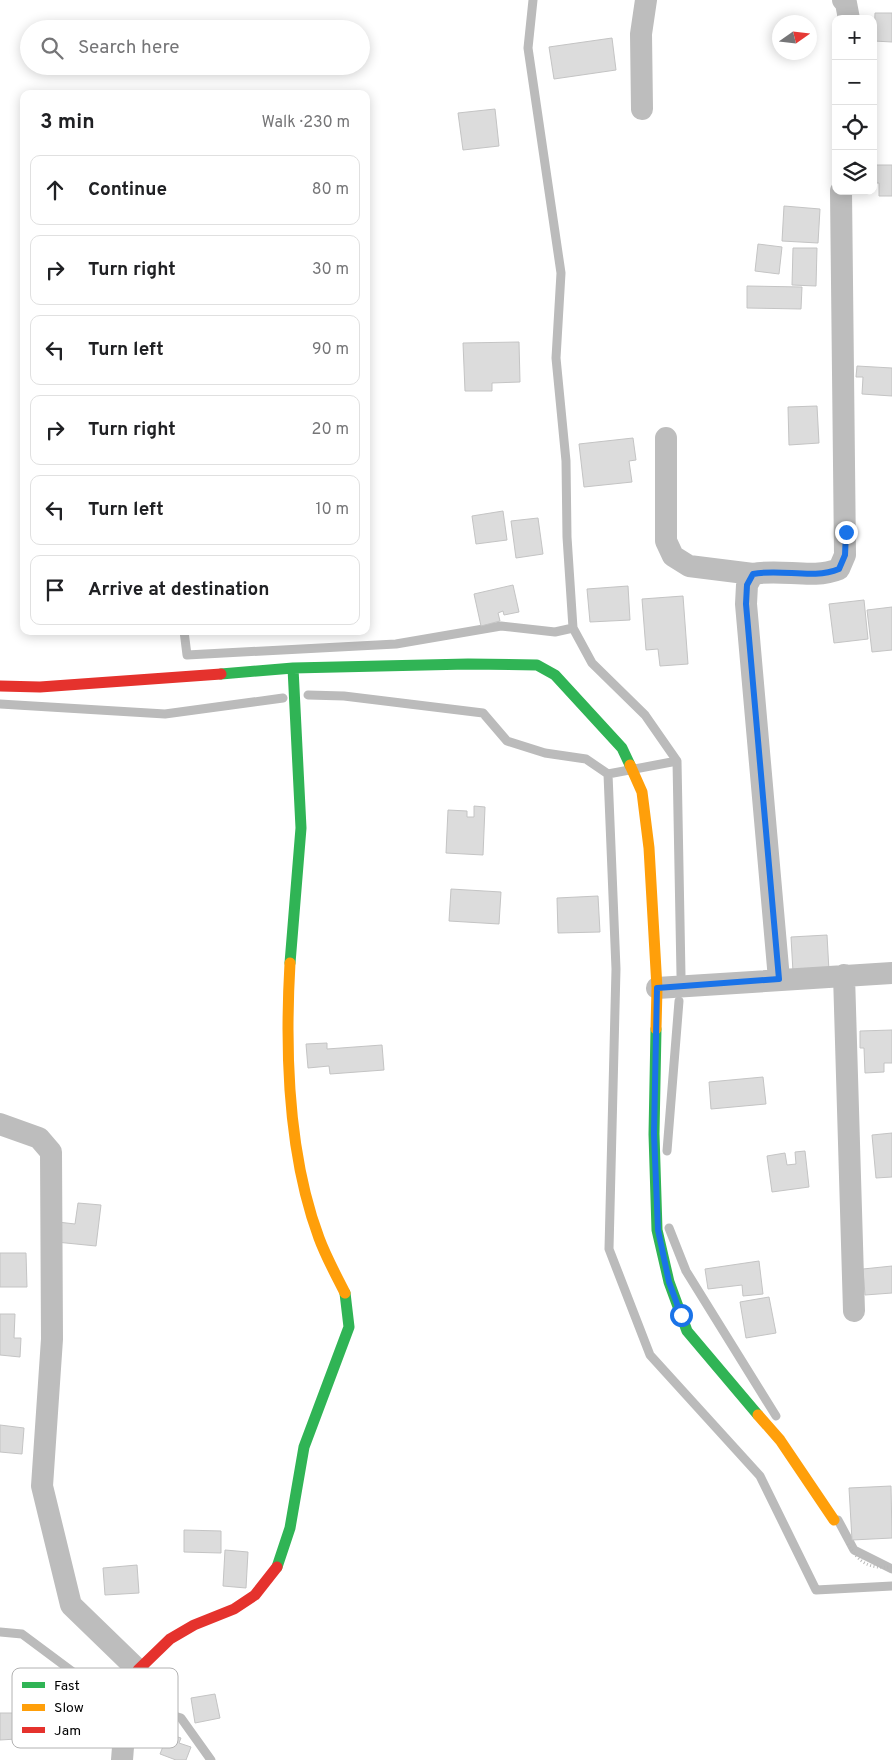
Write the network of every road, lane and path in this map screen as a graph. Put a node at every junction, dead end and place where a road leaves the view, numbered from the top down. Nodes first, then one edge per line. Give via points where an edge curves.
1 (646, 0) edge
2 (843, 0) edge
3 (848, 15) edge
4 (642, 109) dead end
5 (841, 195) edge
6 (666, 438) dead end
7 (753, 574) junction
8 (293, 668) junction
9 (0, 686) edge
10 (892, 973) edge
11 (844, 975) junction
12 (779, 979) junction
13 (657, 988) junction
14 (0, 1124) edge
15 (854, 1311) dead end
16 (834, 1520) joint
17 (892, 1568) edge
18 (136, 1668) edge
19 (140, 1668) edge

1 - 4 street via 641,34
2 - 3 street
5 - 7 street via 845,555 839,569 825,575
6 - 7 street via 666,541 673,556 689,566
7 - 12 street via 747,585 746,604
8 - 9 street via 79,685
8 - 13 street via 537,665 555,675 622,748 642,792 649,848
8 - 19 street via 301,828 288,996 292,1105 302,1182 319,1238 346,1295 349,1327 304,1447 290,1528 279,1564 255,1595 234,1609 170,1639
10 - 11 street
11 - 12 street
11 - 15 street
12 - 13 street
13 - 16 street via 654,1134 658,1230 669,1282 687,1331 780,1440
14 - 18 street via 39,1138 51,1152 52,1339 42,1486 71,1605
16 - 17 path via 858,1560 880,1568

